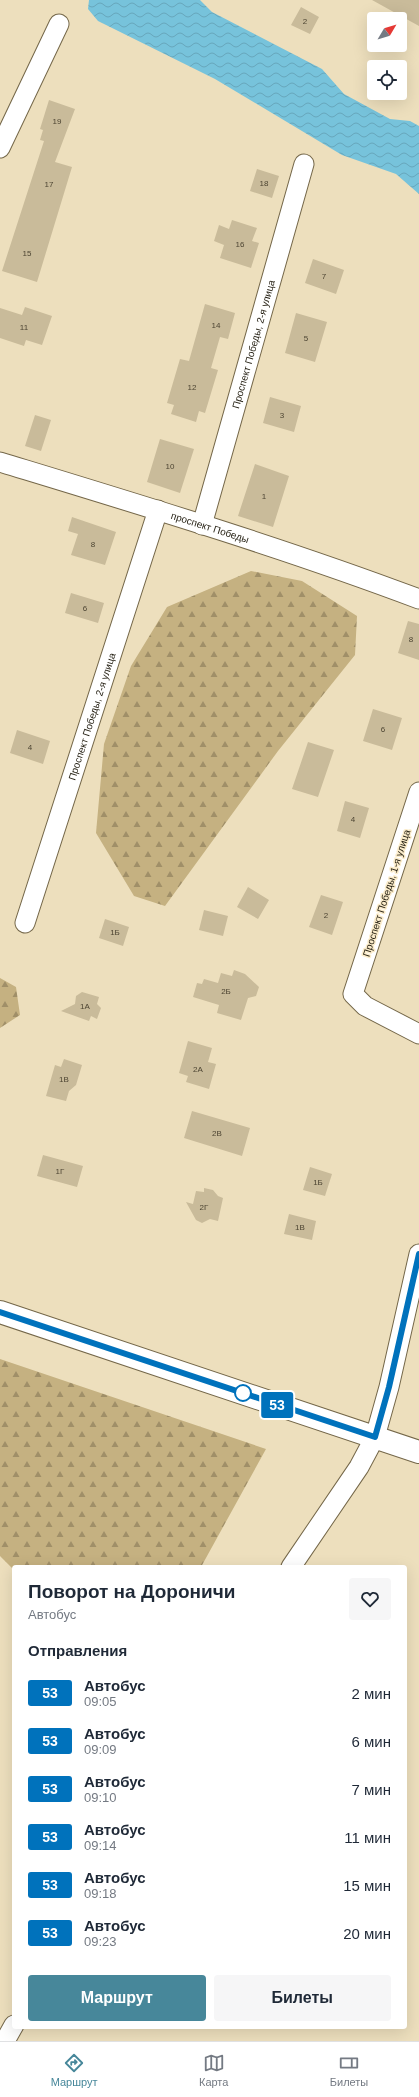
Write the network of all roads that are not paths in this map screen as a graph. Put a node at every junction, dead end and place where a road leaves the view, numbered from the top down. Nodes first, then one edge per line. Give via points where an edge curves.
1 (59, 24) dead end
2 (0, 148) edge
3 (304, 164) dead end
4 (0, 462) edge
5 (158, 510) junction
6 (202, 525) junction
7 (419, 599) edge
8 (419, 792) edge
9 (25, 922) dead end
10 (419, 1034) edge
11 (419, 1254) edge
12 (0, 1312) edge
13 (375, 1437) junction
14 (419, 1452) edge
15 (292, 1565) edge
16 (12, 2028) edge
17 (4, 2041) edge

1 - 2 street
3 - 6 street, Проспект Победы, 2-я улица
4 - 5 street, проспект Победы
5 - 6 street, проспект Победы
5 - 9 street, Проспект Победы, 2-я улица
6 - 7 street, проспект Победы via 346,571
8 - 10 street, Проспект Победы, 1-я улица via 352,994 365,1006
11 - 13 street
12 - 13 main road
13 - 14 main road
13 - 15 street via 359,1467
16 - 17 street

